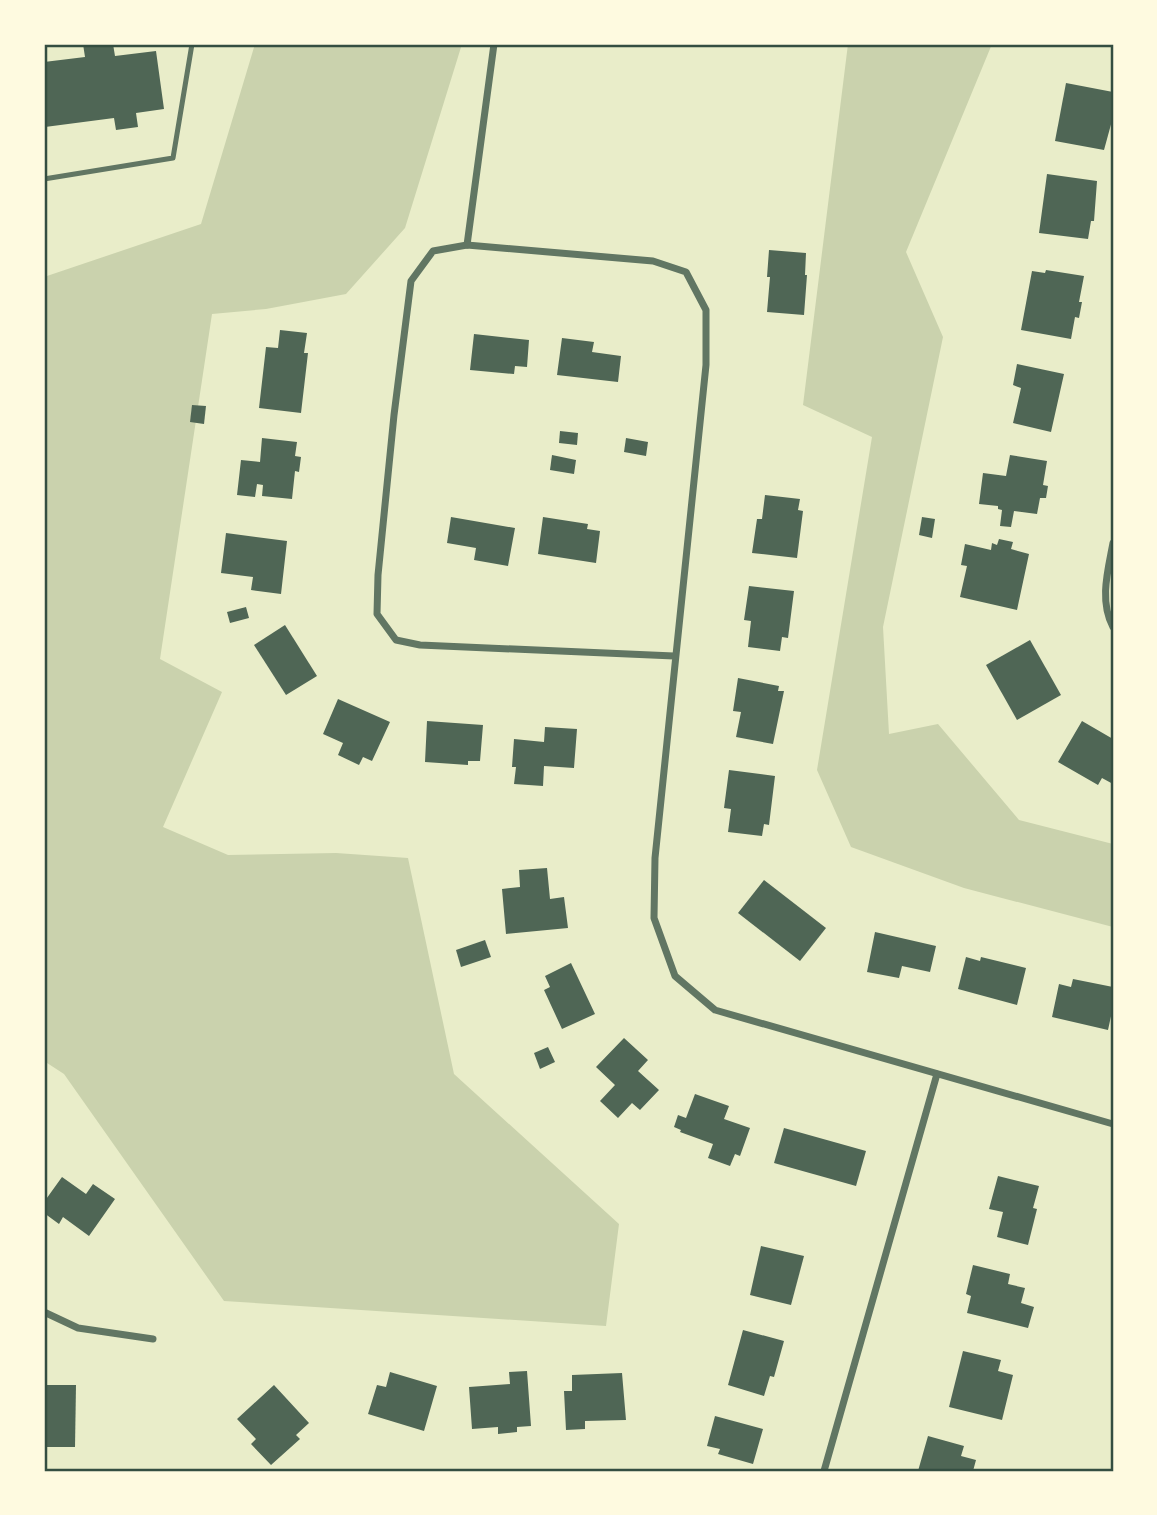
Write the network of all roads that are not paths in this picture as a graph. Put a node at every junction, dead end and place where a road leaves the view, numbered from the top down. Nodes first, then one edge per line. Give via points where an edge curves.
1 (192, 44) edge
2 (494, 44) edge
3 (44, 178) edge
4 (467, 245) junction
5 (1113, 543) edge
6 (1113, 627) edge
7 (674, 656) junction
8 (937, 1074) junction
9 (1113, 1124) edge
10 (44, 1312) edge
11 (153, 1339) dead end
12 (824, 1471) edge

1 - 3 lane via 173,158
2 - 4 street
4 - 7 street via 653,261 686,272 706,310 706,365
4 - 7 street via 433,251 411,281 377,614 396,640 420,645
5 - 6 street via 1105,589
7 - 8 street via 654,858 654,918 675,976 715,1010
8 - 9 street
8 - 12 street
10 - 11 street via 78,1328

